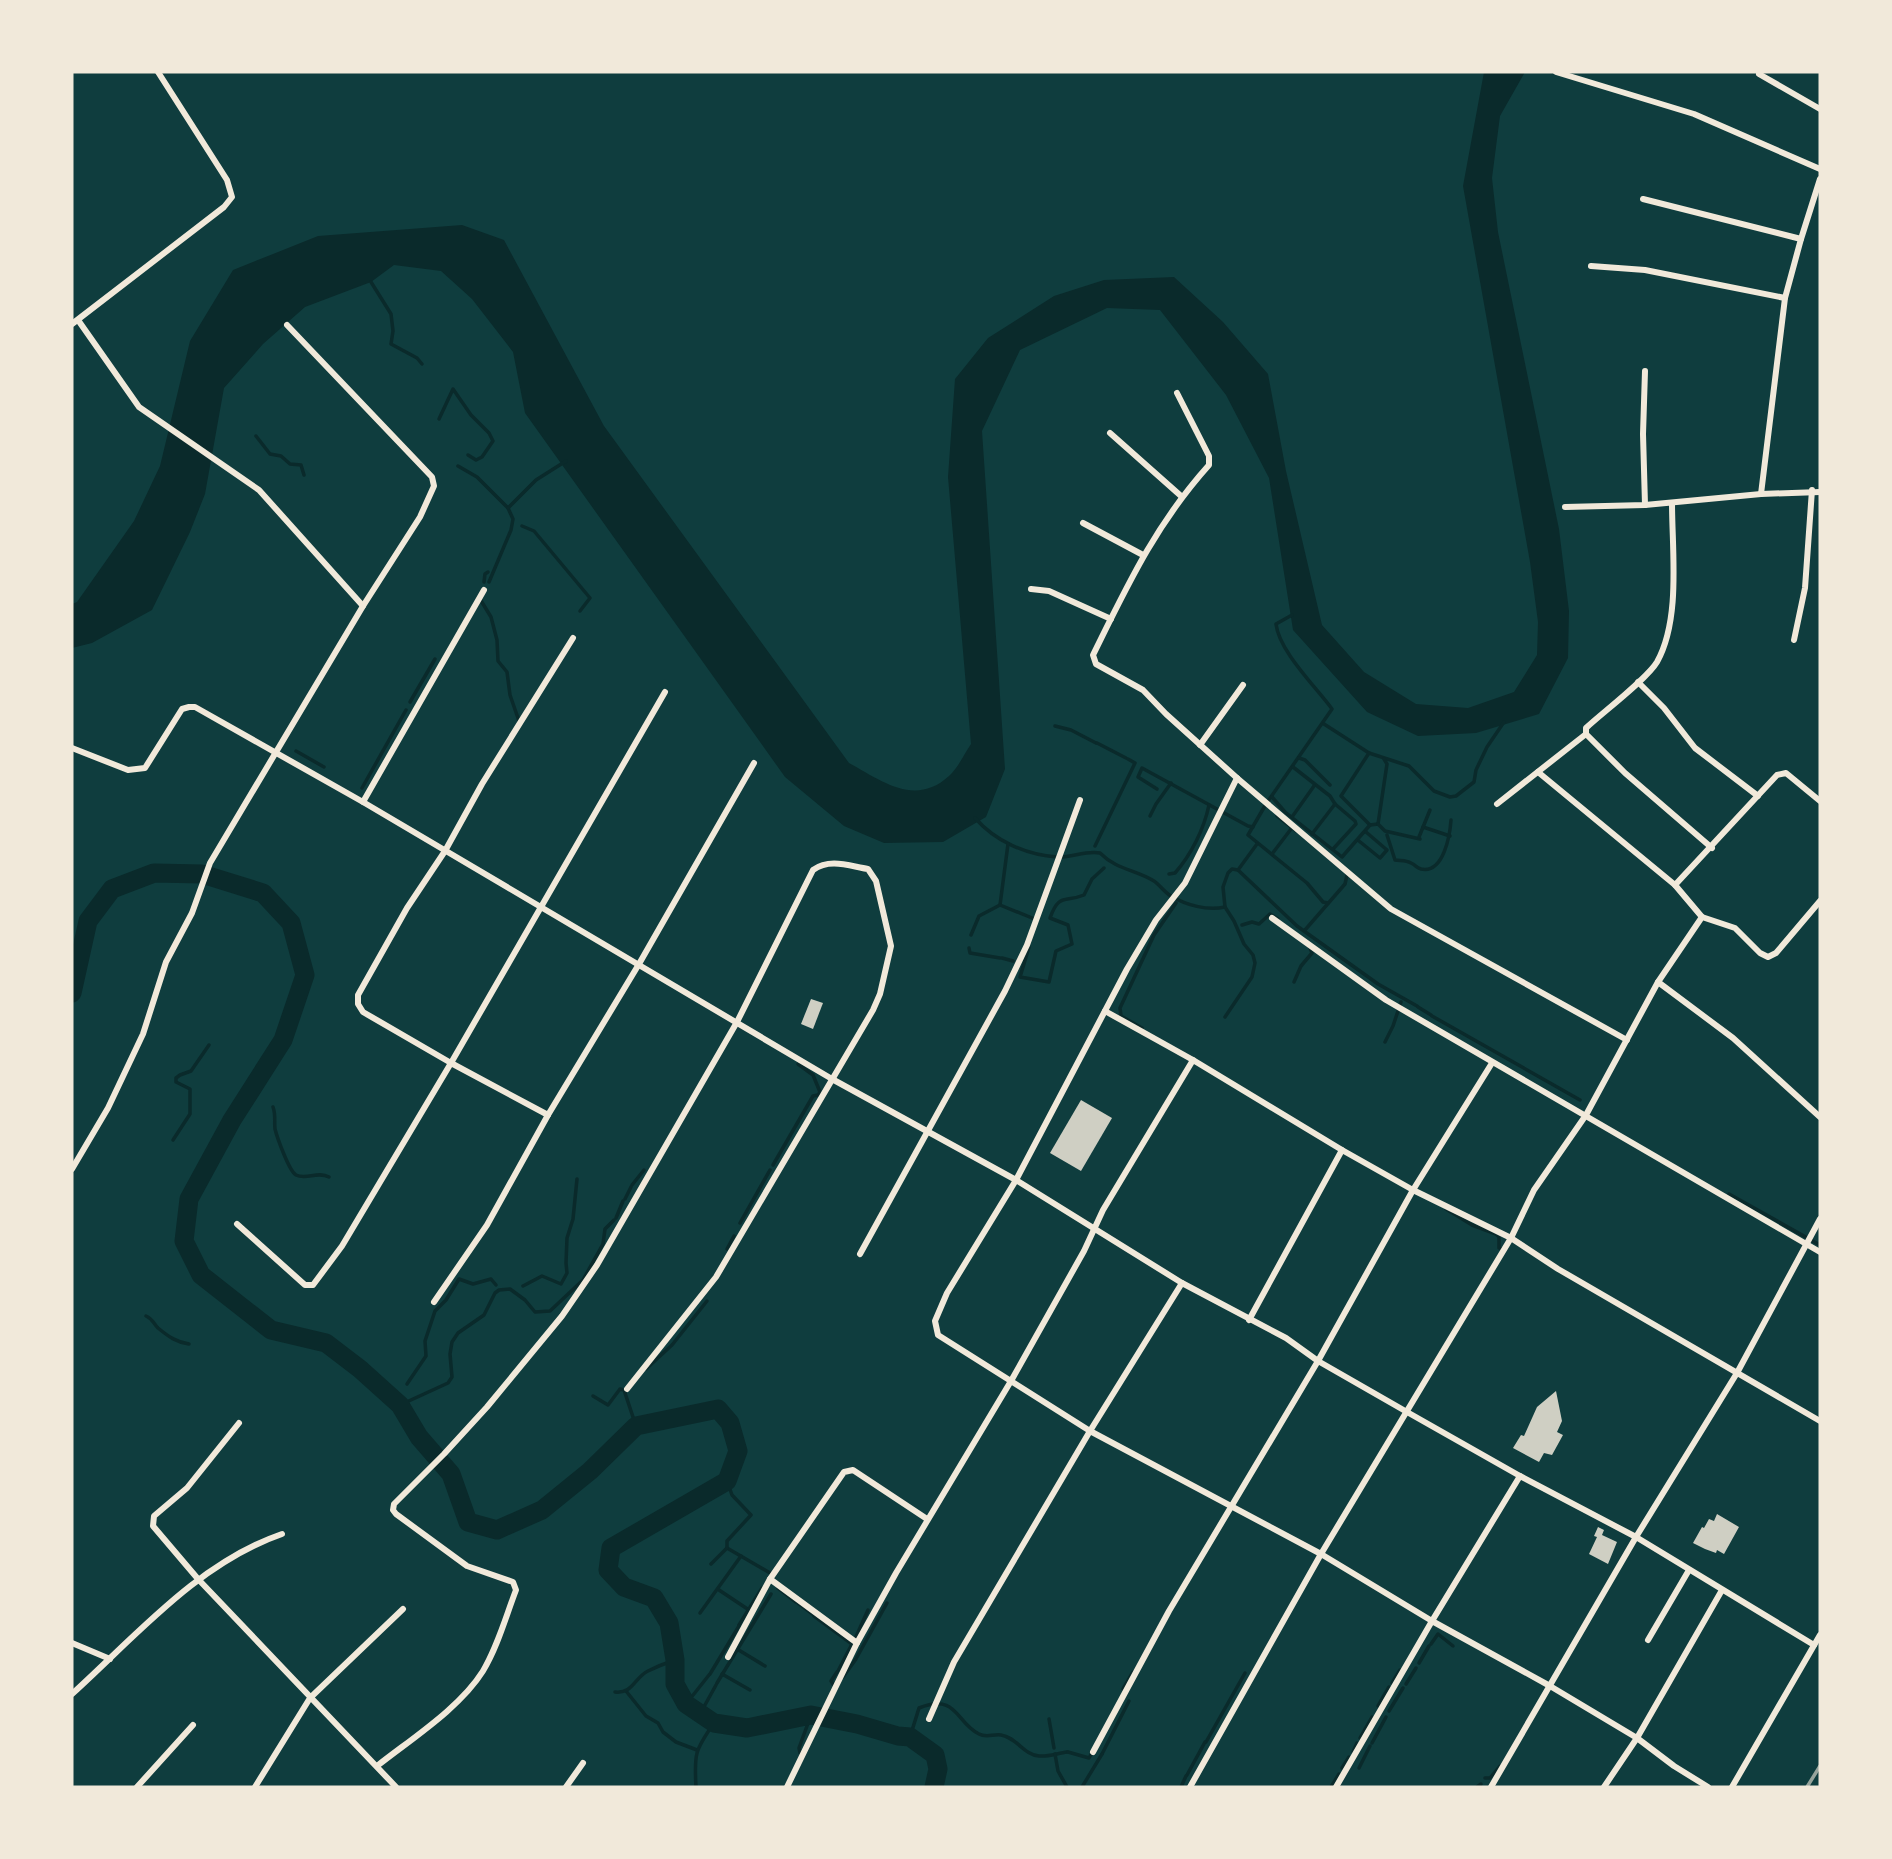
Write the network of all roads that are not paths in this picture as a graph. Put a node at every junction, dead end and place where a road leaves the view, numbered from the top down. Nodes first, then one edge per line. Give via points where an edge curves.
1 (158, 72) edge
2 (1556, 72) edge
3 (1759, 74) dead end
4 (1820, 109) edge
5 (1820, 169) edge
6 (1820, 179) edge
7 (1643, 199) dead end
8 (1801, 239) junction
9 (1591, 266) dead end
10 (1785, 298) junction
11 (75, 322) edge
12 (288, 325) dead end
13 (1645, 371) dead end
14 (1177, 393) dead end
15 (1110, 433) dead end
16 (1816, 491) edge
17 (1760, 494) junction
18 (1181, 496) junction
19 (1672, 503) junction
20 (1645, 505) junction
21 (1565, 507) dead end
22 (1083, 523) dead end
23 (1143, 555) junction
24 (1031, 589) dead end
25 (484, 590) dead end
26 (363, 606) junction
27 (1111, 619) junction
28 (573, 638) dead end
29 (1794, 640) dead end
30 (1638, 682) junction
31 (1242, 685) dead end
32 (665, 692) dead end
33 (1587, 734) junction
34 (1200, 745) junction
35 (72, 748) edge
36 (276, 752) junction
37 (754, 763) dead end
38 (1538, 772) junction
39 (1237, 778) junction
40 (1758, 796) junction
41 (1080, 800) dead end
42 (1820, 801) edge
43 (363, 802) junction
44 (1497, 803) dead end
45 (1712, 848) junction
46 (444, 851) junction
47 (1675, 885) junction
48 (1820, 901) edge
49 (541, 909) junction
50 (1702, 917) junction
51 (1272, 918) dead end
52 (639, 964) junction
53 (1658, 982) junction
54 (1105, 1010) junction
55 (737, 1022) junction
56 (1627, 1040) junction
57 (1193, 1060) junction
58 (452, 1063) junction
59 (1492, 1063) junction
60 (832, 1079) junction
61 (548, 1115) junction
62 (1586, 1115) junction
63 (1820, 1117) edge
64 (929, 1130) junction
65 (1342, 1150) junction
66 (72, 1170) edge
67 (1016, 1180) junction
68 (1413, 1190) junction
69 (1820, 1219) edge
70 (237, 1224) dead end
71 (1095, 1227) junction
72 (1511, 1238) junction
73 (1806, 1243) junction
74 (1820, 1252) edge
75 (860, 1254) dead end
76 (1182, 1283) junction
77 (434, 1301) dead end
78 (1249, 1320) junction
79 (1318, 1360) junction
80 (1737, 1373) junction
81 (1011, 1381) junction
82 (627, 1389) dead end
83 (1407, 1412) junction
84 (1820, 1420) edge
85 (239, 1423) dead end
86 (1090, 1431) junction
87 (1520, 1476) junction
88 (1231, 1507) junction
89 (927, 1519) junction
90 (282, 1534) dead end
91 (1636, 1537) junction
92 (1321, 1554) junction
93 (1689, 1570) junction
94 (198, 1579) junction
95 (770, 1579) junction
96 (1722, 1590) junction
97 (403, 1609) dead end
98 (1432, 1621) junction
99 (1820, 1634) edge
100 (1648, 1640) dead end
101 (72, 1643) edge
102 (857, 1643) junction
103 (1814, 1645) junction
104 (728, 1657) dead end
105 (110, 1659) junction
106 (1550, 1686) junction
107 (72, 1694) edge
108 (310, 1698) junction
109 (929, 1719) dead end
110 (193, 1725) dead end
111 (1637, 1738) junction
112 (1093, 1752) dead end
113 (583, 1763) dead end
114 (377, 1766) junction
115 (137, 1787) edge
116 (255, 1787) edge
117 (396, 1787) edge
118 (566, 1787) edge
119 (787, 1787) edge
120 (1190, 1787) edge
121 (1336, 1787) edge
122 (1491, 1787) edge
123 (1604, 1787) edge
124 (1707, 1787) edge
125 (1732, 1787) edge

1 - 11 street via 227,180 232,197
2 - 5 street via 1694,114
3 - 4 street
6 - 8 street
7 - 8 street
8 - 10 street
9 - 10 street via 1646,270
10 - 17 street
11 - 26 street via 139,407 259,490
12 - 26 street via 435,481 420,517
13 - 20 street
14 - 18 street via 1210,460
15 - 18 street
16 - 17 street
16 - 29 street
17 - 19 street
18 - 23 street
19 - 20 street
19 - 30 street via 1670,623 1656,665
20 - 21 street
22 - 23 street
23 - 27 street
24 - 27 street via 1049,591
25 - 43 street
26 - 36 street
27 - 34 street via 1093,655 1096,664 1143,690
28 - 46 street
30 - 33 street via 1586,728
30 - 40 street via 1695,748
31 - 34 street
32 - 49 street
33 - 38 street
33 - 45 street via 1625,774
34 - 39 street
35 - 36 street via 128,770 145,768 188,706
36 - 43 street
36 - 66 street via 210,863 166,962 143,1034
37 - 52 street
38 - 44 street
38 - 47 street
39 - 54 street via 1185,883 1156,920
39 - 56 street via 1391,909
40 - 42 street via 1777,775 1786,774
40 - 45 street
41 - 64 street via 1027,945
43 - 46 street
45 - 47 street
46 - 49 street
46 - 58 street via 358,995 358,1004 363,1012
47 - 50 street
48 - 50 street via 1768,957 1735,928
49 - 52 street
49 - 58 street
50 - 53 street
51 - 59 street via 1385,1000
52 - 55 street
52 - 61 street
53 - 56 street
53 - 63 street via 1733,1038
54 - 57 street
54 - 67 street
55 - 60 street
55 - 60 street via 813,870 830,862 868,869 876,881 890,937 889,959 873,1010
55 - 114 street via 597,1265 562,1316 487,1407 394,1504 396,1514 467,1566 516,1585 482,1671 460,1699
56 - 62 street
57 - 65 street
57 - 71 street
58 - 61 street
58 - 70 street via 342,1246 313,1285 305,1285
59 - 62 street
59 - 68 street
60 - 64 street
60 - 82 street via 716,1277
61 - 77 street via 487,1226
62 - 72 street via 1534,1191
62 - 73 street
64 - 67 street
64 - 75 street
65 - 68 street
65 - 78 street
67 - 71 street
67 - 81 street via 947,1293 935,1321 938,1335
68 - 72 street
68 - 79 street
69 - 73 street
71 - 76 street
71 - 81 street
72 - 80 street
72 - 83 street
73 - 74 street
73 - 80 street
76 - 78 street
76 - 86 street
78 - 79 street
79 - 83 street
79 - 88 street
80 - 84 street
80 - 91 street
81 - 86 street
81 - 89 street
83 - 87 street
83 - 92 street
85 - 94 street via 195,1479 153,1516 153,1526
86 - 88 street
86 - 109 street via 954,1662
87 - 91 street
87 - 98 street
88 - 92 street
88 - 112 street
89 - 95 street via 848,1470
89 - 102 street
90 - 94 street via 254,1544
91 - 93 street
91 - 106 street
92 - 98 street
92 - 120 street
93 - 96 street
93 - 100 street
94 - 105 street
94 - 108 street
95 - 102 street
95 - 104 street
96 - 103 street
96 - 111 street
97 - 108 street
98 - 106 street
98 - 121 street
99 - 103 street
101 - 105 street
102 - 119 street
103 - 125 street
105 - 107 street
106 - 111 street
106 - 122 street
108 - 114 street
108 - 116 street
110 - 115 street
111 - 123 street
111 - 124 street
113 - 118 street
114 - 117 street

